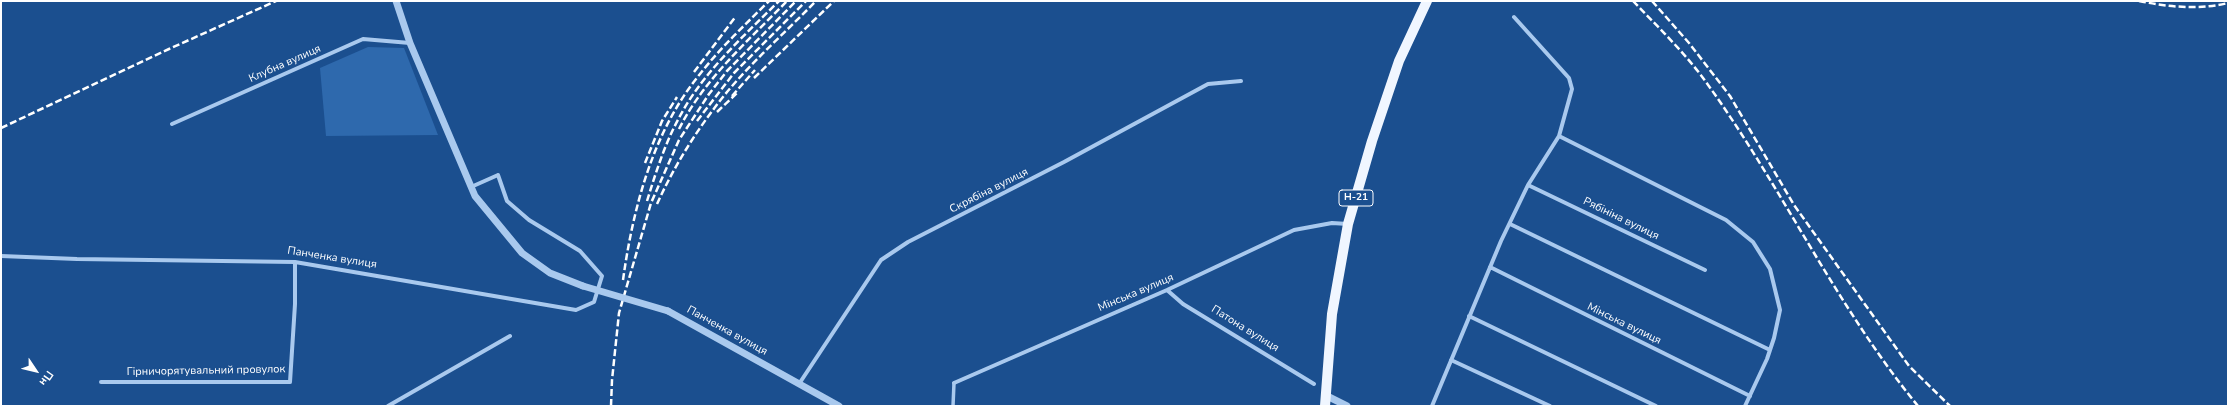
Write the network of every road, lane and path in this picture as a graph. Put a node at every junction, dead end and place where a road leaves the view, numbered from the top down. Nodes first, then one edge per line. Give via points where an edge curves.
1 (396, 1) edge
2 (1427, 1) edge
3 (1514, 17) dead end
4 (410, 42) junction
5 (1241, 82) dead end
6 (172, 124) dead end
7 (1559, 136) junction
8 (1528, 185) junction
9 (471, 187) junction
10 (1348, 224) junction
11 (1510, 224) junction
12 (1, 256) edge
13 (295, 262) junction
14 (1490, 267) junction
15 (1705, 270) dead end
16 (1167, 290) junction
17 (1469, 316) junction
18 (510, 336) dead end
19 (1770, 350) junction
20 (1451, 360) junction
21 (101, 382) dead end
22 (954, 383) joint
23 (799, 384) junction
24 (1314, 384) dead end
25 (1325, 395) junction
26 (1750, 396) junction
27 (388, 406) edge
28 (839, 406) edge
29 (953, 406) edge
30 (1325, 406) edge
31 (1347, 406) edge
32 (1432, 406) edge
33 (1550, 406) edge
34 (1656, 406) edge
35 (1745, 406) edge

1 - 4 street
2 - 10 main road, Н-21 via 1399,61
3 - 7 street via 1569,78 1572,89
4 - 6 street, Клубна вулиця via 363,39
4 - 9 street
5 - 23 street, Скрябіна вулиця via 1208,84 908,242 881,260
7 - 8 street
7 - 19 street via 1720,216 1753,242 1770,268 1780,310
8 - 11 street
8 - 15 street, Рябініна вулиця
9 - 13 street, Панченка вулиця via 498,175 507,201 529,220 580,251 602,276 594,302 576,310
9 - 23 street, Панченка вулиця, bridge via 475,196 522,253 550,273 668,311
10 - 16 street, Мінська вулиця via 1332,223 1294,230
10 - 25 main road, Н-21 via 1332,314
11 - 14 street
11 - 19 street
12 - 13 street, Панченка вулиця via 77,260
13 - 21 street, Гірничорятувальний провулок via 290,382
14 - 17 street
14 - 26 street, Мінська вулиця
16 - 22 street, Мінська вулиця
16 - 24 street, Патона вулиця via 1183,304
17 - 20 street
17 - 34 street
18 - 27 street
19 - 26 street
20 - 32 street
20 - 33 street
22 - 29 street, Мінська вулиця
23 - 28 street, Панченка вулиця
25 - 30 main road, Н-21
25 - 31 street
26 - 35 street

